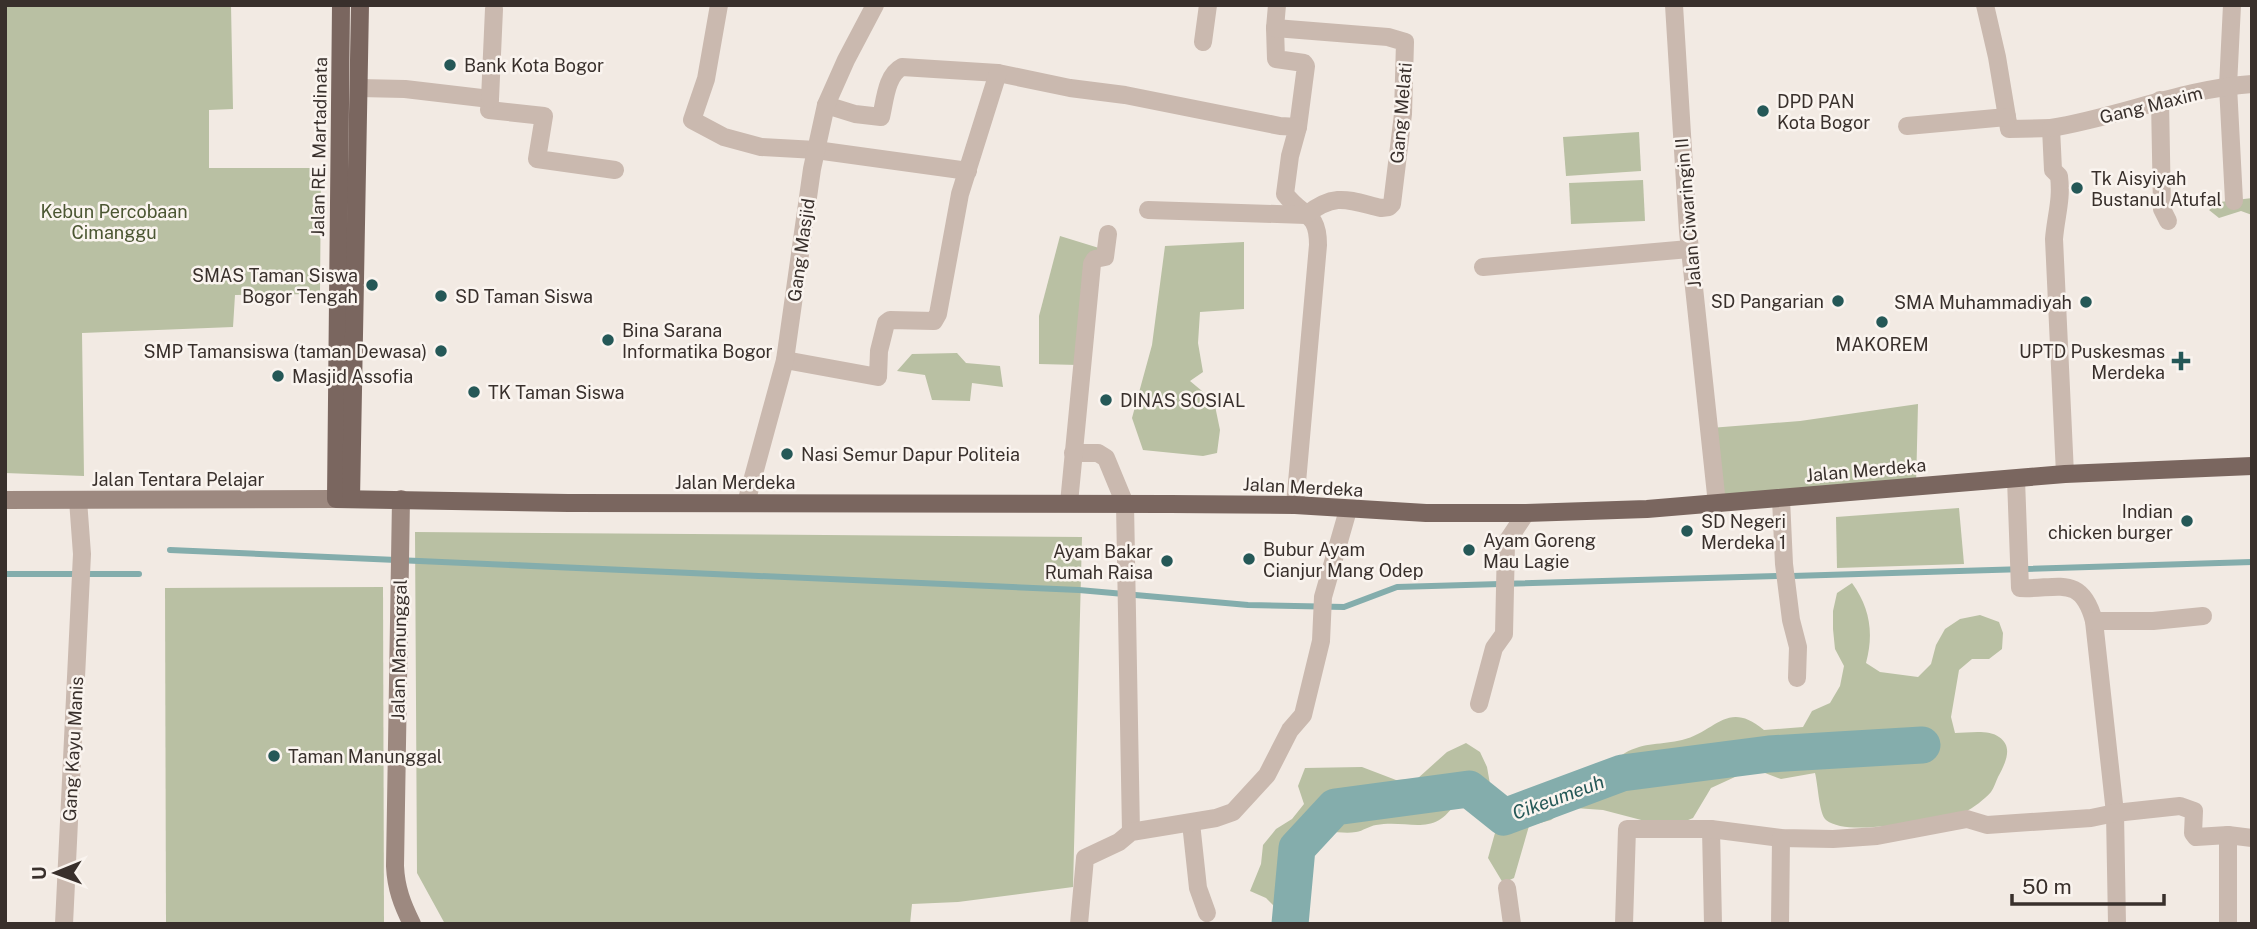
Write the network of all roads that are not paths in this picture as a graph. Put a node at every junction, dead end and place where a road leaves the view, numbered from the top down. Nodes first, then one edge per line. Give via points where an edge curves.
1 (341, 5) edge
2 (360, 5) edge
3 (719, 5) edge
4 (876, 5) edge
5 (1208, 5) edge
6 (1277, 5) edge
7 (1674, 5) edge
8 (1985, 5) edge
9 (2232, 5) edge
10 (494, 9) dead end
11 (1275, 28) junction
12 (1203, 42) dead end
13 (998, 73) junction
14 (2252, 85) edge
15 (2228, 86) junction
16 (359, 88) junction
17 (490, 99) junction
18 (2160, 100) junction
19 (826, 105) junction
20 (2007, 117) junction
21 (1907, 126) dead end
22 (1298, 127) junction
23 (2051, 128) junction
24 (816, 150) junction
25 (615, 170) dead end
26 (968, 171) junction
27 (2234, 201) dead end
28 (1148, 210) dead end
29 (1307, 215) junction
30 (2168, 221) dead end
31 (1108, 234) dead end
32 (1689, 249) junction
33 (1483, 267) dead end
34 (346, 302) junction
35 (785, 360) junction
36 (1073, 453) junction
37 (2252, 466) edge
38 (2064, 474) junction
39 (2016, 479) junction
40 (343, 499) junction
41 (401, 499) junction
42 (1781, 499) junction
43 (5, 500) edge
44 (78, 500) junction
45 (746, 503) junction
46 (1069, 503) junction
47 (1125, 504) junction
48 (1717, 504) junction
49 (1295, 505) junction
50 (1348, 510) junction
51 (1526, 513) junction
52 (2203, 616) dead end
53 (2094, 621) junction
54 (1797, 678) dead end
55 (1479, 704) dead end
56 (2115, 813) junction
57 (1191, 823) junction
58 (1711, 829) junction
59 (1132, 832) junction
60 (2228, 835) junction
61 (1781, 838) junction
62 (2252, 838) edge
63 (1507, 888) dead end
64 (1208, 913) dead end
65 (64, 924) edge
66 (412, 924) edge
67 (1079, 924) edge
68 (1512, 924) edge
69 (1624, 924) edge
70 (1713, 924) edge
71 (1780, 924) edge
72 (2117, 924) edge
73 (2228, 924) edge

1 - 34 main road, Jalan RE. Martadinata
2 - 16 main road, Jalan RE. Martadinata
3 - 24 street via 706,79 692,120 740,143
4 - 19 street, Gang Masjid
5 - 12 street
6 - 11 street
7 - 32 street, Jalan Ciwaringin II
8 - 20 street
9 - 15 street
10 - 17 street
11 - 22 street via 1277,61 1306,66
11 - 29 street, Gang Melati via 1388,37 1406,43 1392,204 1381,208 1332,199
13 - 19 street via 902,67 894,71 881,117
13 - 22 street
13 - 26 street
14 - 15 street, Gang Maxim
15 - 18 street, Gang Maxim
15 - 27 street
16 - 17 street
16 - 34 main road, Jalan RE. Martadinata
17 - 25 street via 489,110 544,116 537,159
18 - 23 street, Gang Maxim
18 - 30 street via 2162,209
19 - 24 street, Gang Masjid
20 - 21 street
20 - 23 street, Gang Maxim via 2011,130
22 - 29 street via 1284,189
23 - 38 street via 2052,168 2059,176 2061,206 2054,239
24 - 26 street
24 - 35 street, Gang Masjid
26 - 35 street via 934,321 886,323 878,377
28 - 29 street
29 - 49 street via 1317,226 1318,245
31 - 36 street via 1105,257 1092,264
32 - 33 street
32 - 48 street, Jalan Ciwaringin II
34 - 40 main road, Jalan RE. Martadinata
35 - 45 street, Gang Masjid
36 - 46 street
36 - 47 street via 1098,453 1106,458
37 - 38 main road, Jalan Merdeka
38 - 39 main road, Jalan Merdeka
39 - 42 main road, Jalan Merdeka
39 - 53 street via 2020,588 2056,585 2073,589 2086,599
40 - 41 main road, Jalan Merdeka
40 - 44 street, Jalan Tentara Pelajar
41 - 45 main road, Jalan Merdeka
41 - 66 street, Jalan Manunggal via 395,866 400,900
42 - 48 main road, Jalan Merdeka
42 - 54 street via 1784,564 1798,647
43 - 44 street, Jalan Tentara Pelajar
44 - 65 street, Gang Kayu Manis via 80,617
45 - 46 main road, Jalan Merdeka
46 - 47 main road, Jalan Merdeka
47 - 49 main road, Jalan Merdeka
47 - 59 street
48 - 51 main road, Jalan Merdeka
49 - 50 main road, Jalan Merdeka
50 - 51 main road, Jalan Merdeka
50 - 57 street via 1323,597 1321,641 1303,715 1267,775 1233,812
51 - 55 street via 1506,543 1504,634 1494,648
52 - 53 street
53 - 56 street
56 - 60 street via 2188,807 2194,811 2196,837
56 - 61 street via 1987,824 1967,820 1859,838
56 - 72 street
57 - 59 street
57 - 64 street via 1198,888
58 - 61 street
58 - 69 street via 1627,829
58 - 70 street
59 - 67 street via 1085,858
60 - 62 street
60 - 73 street
61 - 71 street
63 - 68 street

